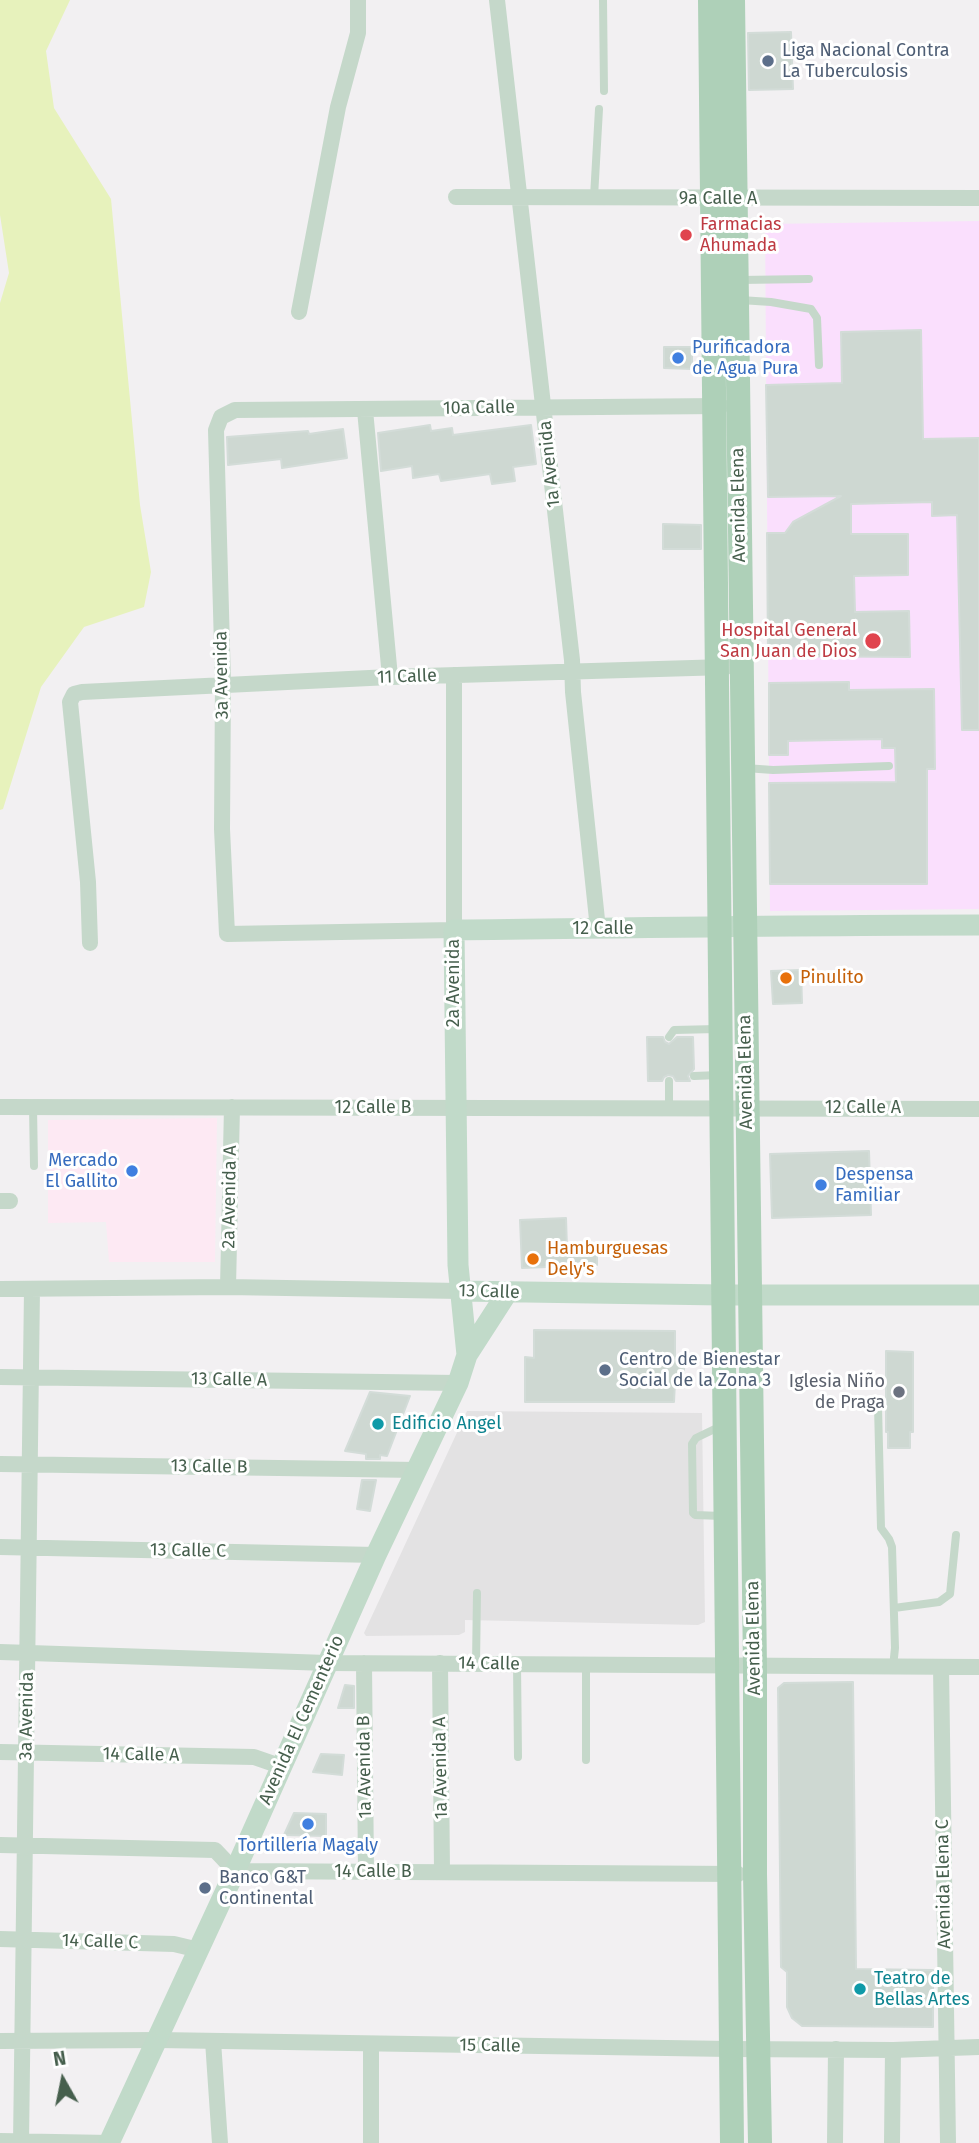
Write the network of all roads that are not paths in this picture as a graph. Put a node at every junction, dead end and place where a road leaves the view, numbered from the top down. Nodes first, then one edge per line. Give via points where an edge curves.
1 (358, 0) edge
2 (498, 0) edge
3 (603, 0) edge
4 (710, 0) edge
5 (733, 0) edge
6 (604, 91) dead end
7 (599, 108) dead end
8 (520, 197) junction
9 (594, 197) junction
10 (456, 198) dead end
11 (979, 198) edge
12 (712, 199) junction
13 (737, 199) junction
14 (809, 279) dead end
15 (737, 290) junction
16 (299, 312) dead end
17 (819, 365) dead end
18 (726, 406) junction
19 (544, 408) junction
20 (365, 410) junction
21 (221, 417) joint
22 (741, 666) junction
23 (716, 667) junction
24 (572, 671) junction
25 (454, 675) junction
26 (390, 677) junction
27 (223, 683) junction
28 (889, 766) dead end
29 (742, 768) junction
30 (744, 925) junction
31 (979, 925) edge
32 (719, 928) junction
33 (598, 929) junction
34 (454, 930) junction
35 (227, 934) joint
36 (90, 943) dead end
37 (720, 1029) junction
38 (669, 1037) dead end
39 (720, 1075) junction
40 (694, 1076) dead end
41 (669, 1081) dead end
42 (0, 1107) edge
43 (33, 1107) junction
44 (232, 1107) junction
45 (455, 1108) junction
46 (669, 1108) junction
47 (720, 1108) junction
48 (747, 1108) junction
49 (979, 1109) edge
50 (34, 1166) dead end
51 (228, 1287) junction
52 (0, 1289) edge
53 (32, 1289) junction
54 (460, 1291) junction
55 (507, 1293) junction
56 (979, 1295) edge
57 (722, 1296) junction
58 (748, 1296) junction
59 (467, 1355) junction
60 (0, 1377) edge
61 (32, 1377) junction
62 (458, 1383) junction
63 (878, 1406) dead end
64 (0, 1464) edge
65 (31, 1465) junction
66 (418, 1470) junction
67 (956, 1535) dead end
68 (0, 1547) edge
69 (29, 1547) junction
70 (376, 1555) junction
71 (477, 1593) dead end
72 (894, 1608) junction
73 (0, 1651) edge
74 (28, 1652) junction
75 (327, 1662) junction
76 (364, 1663) junction
77 (440, 1663) junction
78 (476, 1664) junction
79 (517, 1664) junction
80 (586, 1665) junction
81 (726, 1666) junction
82 (755, 1666) junction
83 (893, 1667) junction
84 (941, 1667) junction
85 (979, 1667) edge
86 (0, 1752) edge
87 (27, 1752) junction
88 (518, 1758) dead end
89 (586, 1760) dead end
90 (280, 1766) junction
91 (0, 1845) edge
92 (25, 1845) junction
93 (235, 1871) junction
94 (366, 1872) junction
95 (442, 1872) junction
96 (728, 1874) junction
97 (755, 1874) junction
98 (0, 1939) edge
99 (24, 1940) junction
100 (199, 1950) junction
101 (158, 2040) junction
102 (0, 2041) edge
103 (22, 2041) junction
104 (214, 2041) junction
105 (371, 2045) junction
106 (947, 2046) junction
107 (979, 2047) edge
108 (730, 2049) junction
109 (759, 2049) junction
110 (836, 2049) junction
111 (893, 2050) junction
112 (0, 2141) edge
113 (21, 2142) edge
114 (109, 2143) edge
115 (219, 2143) edge
116 (371, 2143) edge
117 (732, 2143) edge
118 (760, 2143) edge
119 (835, 2143) edge
120 (892, 2143) edge
121 (948, 2143) edge

1 - 16 street via 359,33 338,107
2 - 8 street, 1a Avenida
3 - 6 lane
4 - 12 main road, Avenida Elena
5 - 13 main road, Avenida Elena
7 - 9 lane
8 - 9 street, 9a Calle A
8 - 10 street, 9a Calle A
8 - 19 street, 1a Avenida
9 - 12 street, 9a Calle A
11 - 13 street, 9a Calle A
12 - 13 street, 9a Calle A
12 - 18 main road, Avenida Elena
13 - 15 main road, Avenida Elena
14 - 15 lane
15 - 17 lane via 811,309 817,318
15 - 18 main road, Avenida Elena
18 - 19 street, 10a Calle
18 - 22 main road, Avenida Elena
18 - 23 main road, Avenida Elena
19 - 20 street, 10a Calle
19 - 24 street, 1a Avenida
20 - 21 street, 10a Calle via 235,410
20 - 26 street
21 - 27 street, 3a Avenida via 216,430
22 - 23 street, 11 Calle
22 - 29 main road, Avenida Elena
23 - 24 street, 11 Calle
23 - 32 main road, Avenida Elena
24 - 25 street, 11 Calle
24 - 33 street, 1a Avenida
25 - 26 street, 11 Calle
25 - 34 street, 2a Avenida
26 - 27 street, 11 Calle
27 - 35 street, 3a Avenida
27 - 36 street, 11 Calle via 74,694 70,702
28 - 29 lane
29 - 30 main road, Avenida Elena
30 - 31 main road, 12 Calle
30 - 32 main road, 12 Calle
30 - 48 main road, Avenida Elena
32 - 33 main road, 12 Calle
32 - 37 main road, Avenida Elena
33 - 34 main road, 12 Calle
34 - 35 street, 12 Calle
34 - 45 main road, 2a Avenida
37 - 38 lane via 674,1030
37 - 39 main road, Avenida Elena
39 - 40 lane
39 - 47 main road, Avenida Elena
41 - 46 lane
42 - 43 street, 12 Calle B
43 - 44 street, 12 Calle B
43 - 50 lane
44 - 45 street, 12 Calle B
44 - 51 street, 2a Avenida A
45 - 46 street, 12 Calle B
45 - 54 main road, 2a Avenida
46 - 47 street, 12 Calle B
47 - 48 street, 12 Calle B
47 - 57 main road, Avenida Elena
48 - 49 street, 12 Calle A
48 - 58 main road, Avenida Elena
51 - 53 street, 13 Calle
51 - 54 street, 13 Calle
52 - 53 street, 13 Calle
53 - 61 street, 3a Avenida
54 - 55 main road, 13 Calle
54 - 59 main road, Avenida El Cementerio
55 - 57 main road, 13 Calle
55 - 59 main road
56 - 58 main road, 13 Calle
57 - 58 main road, 13 Calle
57 - 81 main road, Avenida Elena
58 - 82 main road, Avenida Elena
59 - 62 main road, Avenida El Cementerio
60 - 61 street, 13 Calle A
61 - 62 street, 13 Calle A
61 - 65 street, 3a Avenida
62 - 66 main road, Avenida El Cementerio
63 - 72 lane via 881,1528 892,1547
64 - 65 street, 13 Calle B
65 - 66 street, 13 Calle B
65 - 69 street, 3a Avenida
66 - 70 main road, Avenida El Cementerio
67 - 72 lane via 950,1594 939,1602
68 - 69 street, 13 Calle C
69 - 70 street, 13 Calle C
69 - 74 street, 3a Avenida
70 - 75 main road, Avenida El Cementerio
71 - 78 lane
72 - 83 lane
73 - 74 street, 14 Calle
74 - 75 street, 14 Calle
74 - 87 street, 3a Avenida
75 - 76 street, 14 Calle
75 - 90 main road, Avenida El Cementerio
76 - 77 street, 14 Calle
76 - 94 street, 1a Avenida B
77 - 78 street, 14 Calle
77 - 95 street, 1a Avenida A
78 - 79 street, 14 Calle
79 - 80 street, 14 Calle
79 - 88 lane
80 - 81 street, 14 Calle
80 - 89 lane
81 - 82 street, 14 Calle
81 - 96 main road, Avenida Elena
82 - 83 street, 14 Calle
82 - 97 main road, Avenida Elena
83 - 84 street, 14 Calle
84 - 85 street, 14 Calle
84 - 106 street, Avenida Elena C
86 - 87 street, 14 Calle A
87 - 90 street, 14 Calle A via 254,1757
87 - 92 street, 3a Avenida
90 - 93 main road, Avenida El Cementerio
91 - 92 street
92 - 93 street via 215,1850
92 - 99 street, 3a Avenida
93 - 94 street, 14 Calle B
93 - 100 main road, Avenida El Cementerio
94 - 95 street, 14 Calle B
95 - 96 street, 14 Calle B
96 - 97 street, 14 Calle B
96 - 108 main road, Avenida Elena
97 - 109 main road, Avenida Elena
98 - 99 street, 14 Calle C
99 - 100 street, 14 Calle C via 174,1944
99 - 103 street, 3a Avenida
100 - 101 main road, Avenida El Cementerio
101 - 103 street, 15 Calle
101 - 104 street, 15 Calle
101 - 114 main road, Avenida El Cementerio
102 - 103 street, 15 Calle
103 - 113 street, 3a Avenida
104 - 105 street, 15 Calle
104 - 115 street
105 - 108 street, 15 Calle
105 - 116 street
106 - 107 street, 15 Calle
106 - 111 street, 15 Calle
106 - 121 street, Avenida Elena C
108 - 109 street, 15 Calle
108 - 117 main road, Avenida Elena
109 - 110 street, 15 Calle
109 - 118 main road, Avenida Elena
110 - 111 street, 15 Calle
110 - 119 street
111 - 120 street
112 - 113 street
113 - 114 street

